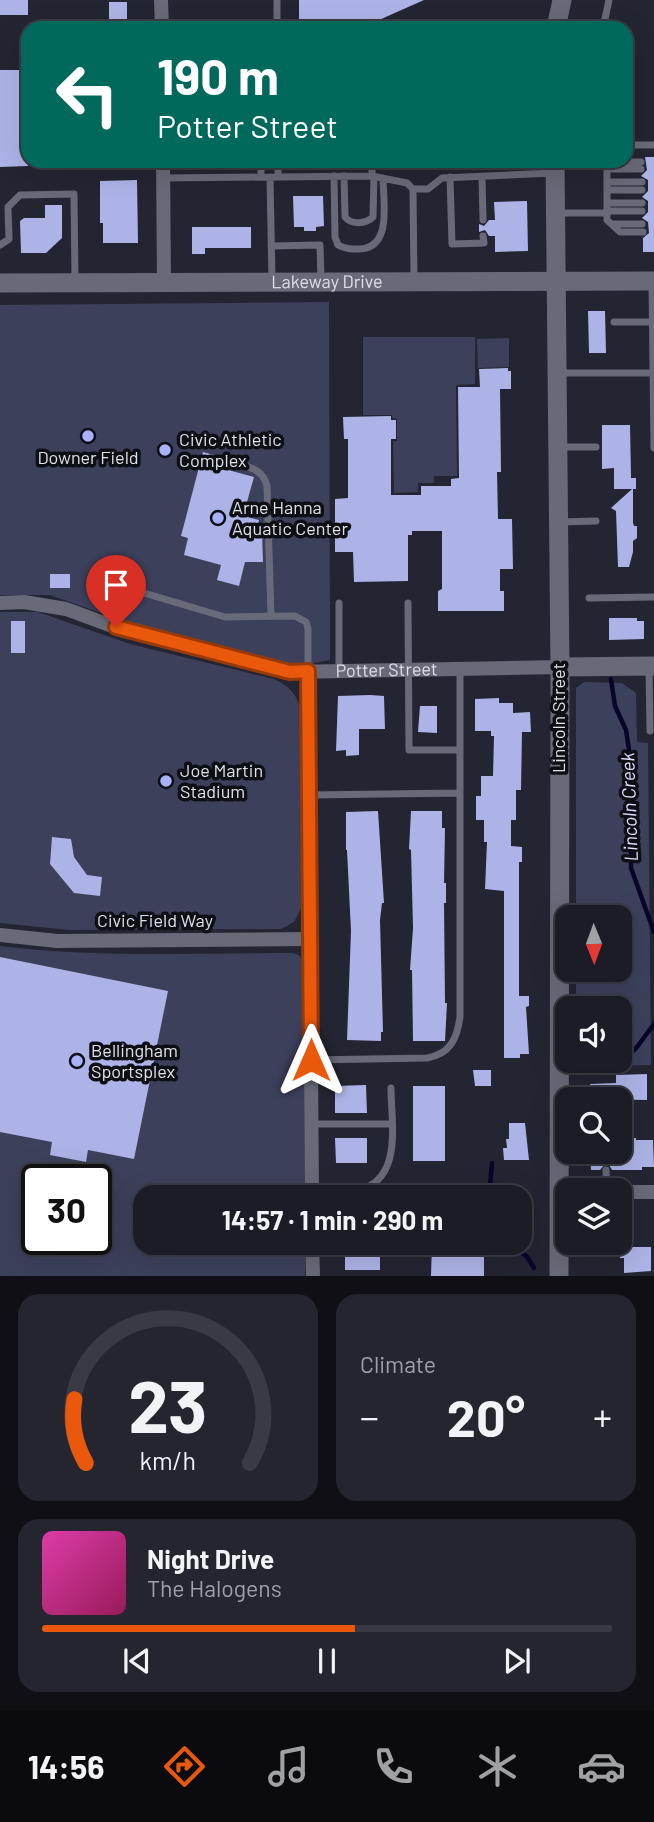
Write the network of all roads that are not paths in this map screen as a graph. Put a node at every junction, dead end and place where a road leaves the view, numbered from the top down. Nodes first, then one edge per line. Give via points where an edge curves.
1 (162, 0) edge
2 (277, 0) edge
3 (562, 0) edge
4 (609, 0) edge
5 (162, 21) edge
6 (277, 21) edge
7 (558, 21) edge
8 (604, 21) edge
9 (633, 145) edge
10 (654, 145) edge
11 (633, 165) edge
12 (641, 165) dead end
13 (163, 168) edge
14 (173, 168) edge
15 (261, 168) edge
16 (276, 168) edge
17 (372, 168) edge
18 (548, 168) edge
19 (555, 168) edge
20 (607, 168) edge
21 (334, 176) junction
22 (344, 176) junction
23 (373, 176) junction
24 (261, 177) junction
25 (274, 177) junction
26 (450, 177) junction
27 (482, 177) junction
28 (383, 178) junction
29 (607, 186) junction
30 (642, 186) dead end
31 (412, 189) junction
32 (642, 207) dead end
33 (607, 209) junction
34 (555, 213) junction
35 (483, 220) dead end
36 (612, 224) junction
37 (484, 236) dead end
38 (0, 245) edge
39 (271, 246) junction
40 (556, 280) junction
41 (321, 281) junction
42 (414, 281) junction
43 (653, 281) edge
44 (164, 282) junction
45 (272, 282) junction
46 (0, 283) edge
47 (75, 283) junction
48 (614, 322) dead end
49 (652, 322) junction
50 (557, 373) junction
51 (653, 373) edge
52 (654, 397) edge
53 (557, 447) junction
54 (596, 447) dead end
55 (654, 448) edge
56 (237, 463) dead end
57 (596, 521) dead end
58 (558, 522) junction
59 (654, 597) edge
60 (589, 598) dead end
61 (0, 603) edge
62 (339, 603) dead end
63 (408, 603) dead end
64 (271, 616) junction
65 (116, 627) junction
66 (652, 666) edge
67 (560, 667) junction
68 (460, 669) junction
69 (409, 670) junction
70 (308, 671) junction
71 (339, 671) junction
72 (652, 699) edge
73 (650, 731) dead end
74 (460, 750) junction
75 (460, 793) junction
76 (309, 794) junction
77 (0, 935) edge
78 (310, 939) junction
79 (311, 1060) junction
80 (391, 1088) dead end
81 (312, 1124) junction
82 (391, 1124) junction
83 (606, 1170) dead end
84 (563, 1178) edge
85 (606, 1178) edge
86 (312, 1185) edge
87 (368, 1185) edge
88 (632, 1192) edge
89 (654, 1192) edge
90 (313, 1255) edge
91 (560, 1255) edge
92 (313, 1276) edge
93 (559, 1276) edge

1 - 5 street
2 - 6 lane
3 - 7 street
4 - 8 lane
9 - 10 lane
11 - 12 lane
13 - 44 street
14 - 24 lane
15 - 24 lane
16 - 25 lane
17 - 23 lane
18 - 27 lane
19 - 34 street, Lincoln Street
20 - 29 lane
21 - 22 lane
21 - 25 lane
21 - 28 lane via 335,237 346,249 367,249 379,240
22 - 23 lane
22 - 23 lane via 345,217 366,222 373,217
23 - 28 lane
24 - 25 lane
25 - 39 lane
26 - 27 lane
26 - 31 lane via 428,189
26 - 37 lane via 452,244 484,243
27 - 35 lane
28 - 31 lane via 407,183
29 - 30 lane
29 - 33 lane
31 - 42 lane
32 - 33 lane
33 - 34 lane
33 - 36 lane
34 - 40 street, Lincoln Street
36 - 36 lane via 620,232 643,228
38 - 47 lane via 9,239 8,207 20,195 74,194
39 - 41 lane via 320,245
39 - 45 lane
40 - 42 street, Lakeway Drive
40 - 43 street, Lakeway Drive
40 - 50 street, Lincoln Street
41 - 42 street, Lakeway Drive
41 - 45 street, Lakeway Drive
43 - 49 lane
44 - 45 street, Lakeway Drive
44 - 47 street, Lakeway Drive
46 - 47 street, Lakeway Drive
48 - 49 lane
49 - 51 lane
50 - 51 lane
50 - 53 street, Lincoln Street
51 - 52 lane
52 - 55 lane
53 - 54 lane
53 - 58 street, Lincoln Street
56 - 64 lane via 259,471 267,486
57 - 58 lane
58 - 67 street, Lincoln Street
59 - 60 lane
61 - 65 street, Potter Street via 66,609
62 - 71 lane
63 - 69 lane
64 - 65 lane via 225,617 127,588
64 - 70 lane via 295,616 306,622
65 - 70 street, Potter Street via 290,672
66 - 67 street, Potter Street
66 - 72 lane
67 - 68 street, Potter Street
67 - 84 street, Lincoln Street
68 - 69 street, Potter Street
68 - 74 lane
69 - 71 street, Potter Street
69 - 74 lane via 409,750
70 - 71 street, Potter Street
70 - 76 street
72 - 73 lane
74 - 75 lane
75 - 76 lane
75 - 79 lane via 460,1017 451,1046 440,1056 427,1058
76 - 78 street
77 - 78 street, Civic Field Way via 57,941
78 - 79 street
79 - 81 street
80 - 82 lane
81 - 82 lane
81 - 86 street
82 - 87 lane via 390,1163
83 - 85 lane
88 - 89 street
90 - 92 street
91 - 93 street, Lincoln Street

